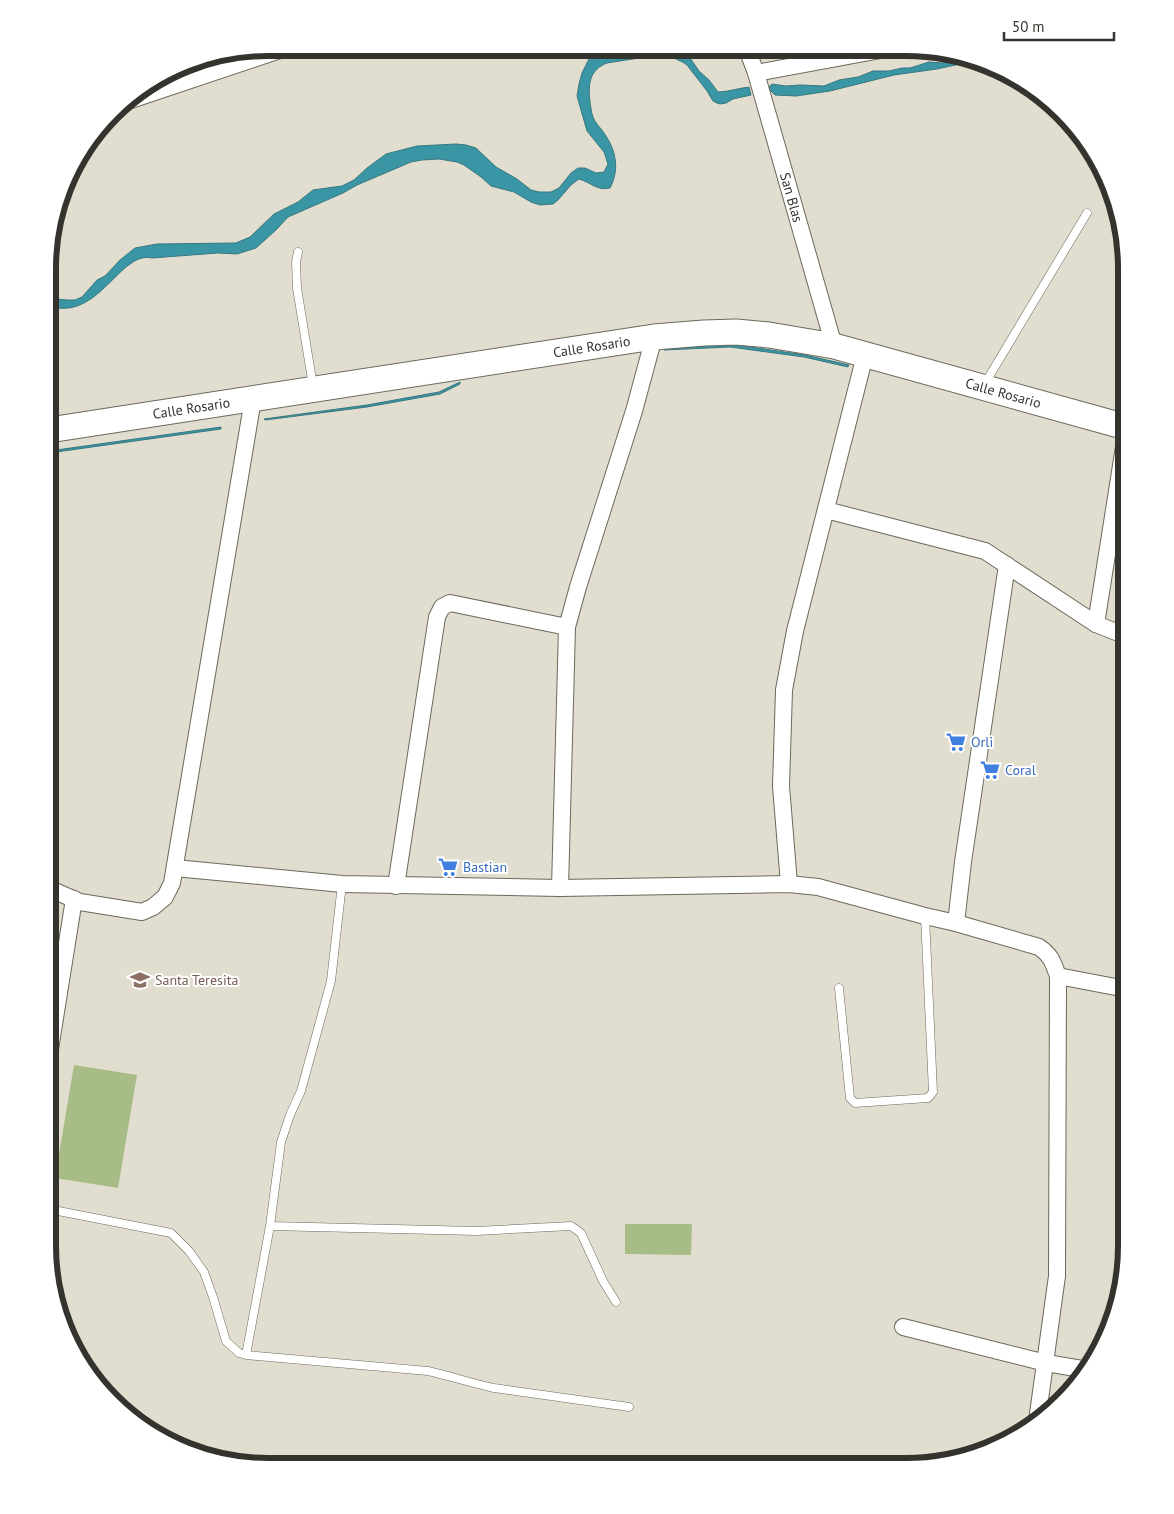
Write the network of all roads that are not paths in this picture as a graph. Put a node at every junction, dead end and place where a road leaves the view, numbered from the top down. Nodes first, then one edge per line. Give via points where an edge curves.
1 (750, 56) edge
2 (848, 56) edge
3 (260, 57) edge
4 (756, 73) junction
5 (147, 95) edge
6 (1087, 213) dead end
7 (298, 252) dead end
8 (654, 337) junction
9 (834, 346) junction
10 (864, 355) junction
11 (982, 388) junction
12 (314, 389) junction
13 (253, 399) junction
14 (1118, 425) edge
15 (56, 429) edge
16 (1118, 485) edge
17 (826, 510) junction
18 (1007, 565) junction
19 (1096, 624) junction
20 (567, 627) junction
21 (1118, 633) edge
22 (175, 868) junction
23 (342, 884) junction
24 (789, 884) junction
25 (396, 886) junction
26 (560, 888) junction
27 (56, 891) edge
28 (74, 899) junction
29 (925, 916) junction
30 (956, 923) junction
31 (1058, 976) junction
32 (838, 988) dead end
33 (1118, 988) edge
34 (56, 1012) edge
35 (56, 1211) edge
36 (270, 1226) junction
37 (616, 1302) dead end
38 (903, 1327) dead end
39 (246, 1356) junction
40 (1046, 1363) junction
41 (1078, 1368) edge
42 (630, 1407) dead end
43 (1039, 1411) edge

1 - 4 street, San Blas
2 - 4 street
3 - 5 street
4 - 9 street, San Blas
6 - 11 lane
7 - 12 lane via 297,288
8 - 9 main road, Calle Rosario via 736,332
8 - 12 main road, Calle Rosario
8 - 20 street
9 - 10 main road, Calle Rosario
10 - 11 main road, Calle Rosario
10 - 17 street
11 - 14 main road, Calle Rosario
12 - 13 main road, Calle Rosario
13 - 15 main road, Calle Rosario
13 - 22 street
16 - 19 street
17 - 18 street via 985,551
17 - 24 street via 795,631 784,690 781,786
18 - 19 street
18 - 30 street
19 - 21 street
20 - 25 street via 450,603 442,607 437,617
20 - 26 street
22 - 23 street
22 - 28 street via 166,897 142,912
23 - 25 street
23 - 36 lane via 331,981 306,1074 281,1142
24 - 26 street
24 - 29 street via 818,887
25 - 26 street
27 - 28 street
28 - 34 street
29 - 30 street
29 - 32 lane via 933,1092 928,1098 856,1103 850,1098
30 - 31 street via 1039,947 1052,960
31 - 33 street
31 - 40 street via 1057,1276
35 - 39 lane via 171,1234 204,1272 226,1341 238,1354
36 - 37 lane via 477,1231 571,1226 581,1233
36 - 39 lane
38 - 40 street
39 - 42 lane via 428,1371 472,1384
40 - 41 street
40 - 43 street

